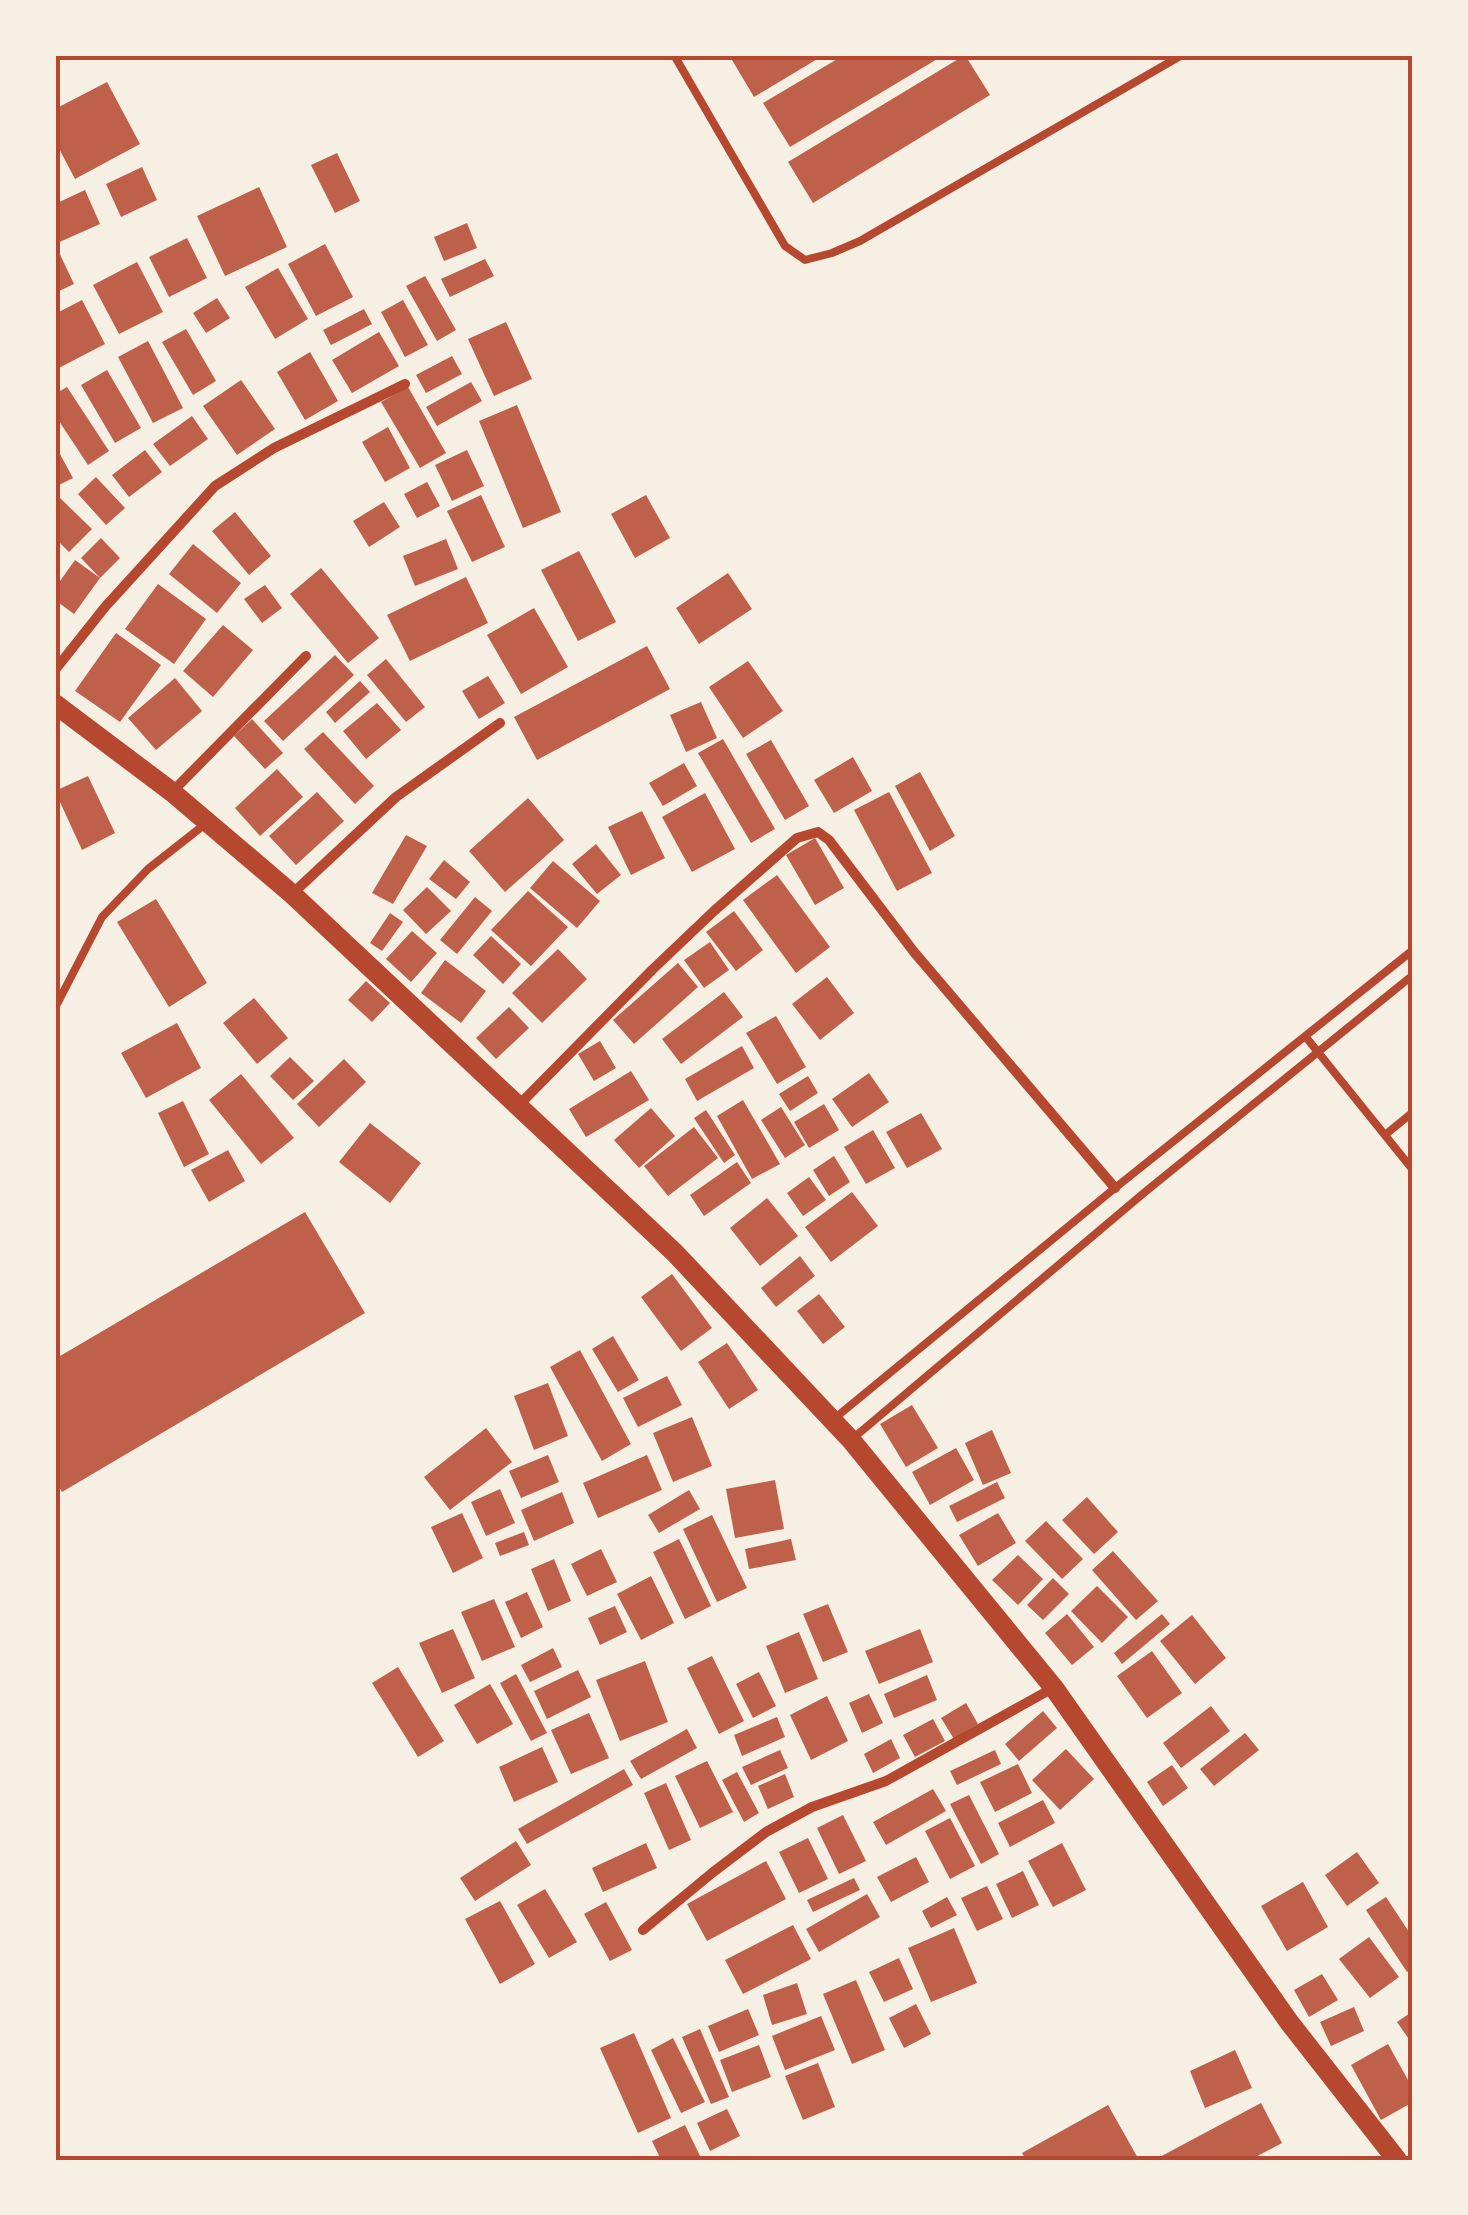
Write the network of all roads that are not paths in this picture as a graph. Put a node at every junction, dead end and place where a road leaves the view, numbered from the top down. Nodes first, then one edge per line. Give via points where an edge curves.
1 (674, 55) edge
2 (1182, 55) edge
3 (405, 384) dead end
4 (306, 656) dead end
5 (55, 670) edge
6 (55, 704) edge
7 (500, 723) dead end
8 (172, 792) junction
9 (208, 822) junction
10 (292, 894) junction
11 (1413, 950) edge
12 (1413, 976) edge
13 (55, 1008) edge
14 (1305, 1036) junction
15 (1318, 1052) junction
16 (517, 1106) junction
17 (1413, 1112) edge
18 (1385, 1135) junction
19 (1413, 1170) edge
20 (1115, 1188) junction
21 (831, 1420) junction
22 (851, 1440) junction
23 (1054, 1688) junction
24 (644, 1930) dead end
25 (1396, 2160) edge

1 - 2 lane via 785,246 805,260 860,241
3 - 5 street via 274,448 214,486
4 - 8 street
6 - 8 main road
7 - 10 street via 396,797
8 - 9 main road
9 - 10 main road
9 - 13 lane via 148,869 102,917
10 - 16 main road
11 - 14 lane
12 - 15 lane
14 - 15 lane
14 - 20 lane
15 - 18 lane
15 - 22 lane
16 - 20 street via 714,911 797,838 818,832
16 - 21 main road via 675,1254
17 - 18 lane
18 - 19 lane
20 - 21 lane
21 - 22 main road
22 - 23 main road
23 - 24 street via 886,1780 766,1832
23 - 25 main road

